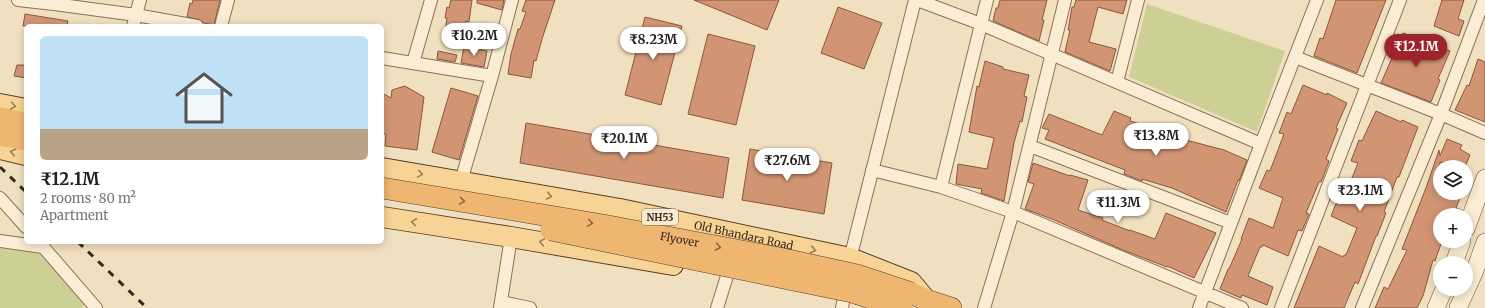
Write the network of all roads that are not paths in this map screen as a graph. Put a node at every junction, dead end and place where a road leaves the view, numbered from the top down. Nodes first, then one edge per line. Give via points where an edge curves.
1 (18, 0) edge
2 (140, 0) edge
3 (228, 0) edge
4 (431, 0) edge
5 (512, 0) edge
6 (916, 0) edge
7 (987, 0) edge
8 (1065, 0) edge
9 (1138, 0) edge
10 (1317, 0) edge
11 (1400, 0) edge
12 (1484, 0) edge
13 (55, 2) edge
14 (135, 21) edge
15 (172, 24) edge
16 (222, 24) edge
17 (981, 24) junction
18 (1051, 54) junction
19 (1295, 57) junction
20 (384, 58) edge
21 (413, 63) junction
22 (492, 76) junction
23 (1117, 82) junction
24 (1367, 85) junction
25 (0, 104) edge
26 (24, 109) edge
27 (1440, 114) junction
28 (0, 118) edge
29 (24, 123) edge
30 (1485, 133) edge
31 (0, 135) edge
32 (24, 140) edge
33 (1261, 144) junction
34 (1030, 146) junction
35 (0, 149) edge
36 (24, 154) edge
37 (384, 168) edge
38 (872, 170) junction
39 (1485, 178) edge
40 (461, 181) junction
41 (941, 187) junction
42 (384, 188) edge
43 (0, 198) edge
44 (384, 202) edge
45 (1473, 211) edge
46 (1013, 212) junction
47 (384, 217) edge
48 (1231, 224) junction
49 (24, 225) edge
50 (511, 237) junction
51 (0, 241) edge
52 (1485, 242) edge
53 (24, 243) edge
54 (41, 244) edge
55 (850, 258) junction
56 (727, 276) junction
57 (1205, 293) junction
58 (1441, 296) edge
59 (913, 300) edge
60 (843, 304) edge
61 (500, 305) edge
62 (92, 307) edge
63 (1461, 307) edge
64 (530, 308) edge
65 (717, 308) edge
66 (868, 308) edge
67 (951, 308) edge
68 (984, 308) edge
69 (1199, 308) edge
70 (1242, 308) edge
71 (1281, 308) edge
72 (1362, 308) edge
73 (1436, 308) edge

1 - 13 street
2 - 14 street
3 - 16 street
4 - 21 street
5 - 22 street
6 - 17 street
6 - 38 street
7 - 17 street
8 - 18 street
9 - 23 street
10 - 19 street
11 - 24 street
12 - 27 street
13 - 14 street
14 - 15 street
17 - 18 street
17 - 41 street
18 - 23 street
18 - 34 street
19 - 24 street
19 - 33 street
20 - 21 street
21 - 22 street
22 - 40 street
23 - 33 street
24 - 27 street
24 - 71 street
25 -> 26 main road
27 - 30 street
27 - 72 street
28 - 29 highway
31 - 32 highway
33 - 48 street
34 - 46 street
34 - 48 street
36 -> 35 main road
37 -> 40 main road, Old Bhandara Road / NH53
38 - 41 street
38 - 55 street
39 - 45 main road
40 -> 55 main road, Old Bhandara Road / NH53 via 620,209
41 - 46 street
42 -> 59 highway, Flyover, bridge via 779,258 857,275
43 - 49 street
44 - 59 highway, Flyover, bridge via 541,228 852,292
46 - 57 street
46 - 68 street
50 -> 47 main road
48 - 57 street
56 -> 50 main road
50 - 61 street
51 - 53 street
52 - 63 main road
54 - 62 street
55 - 59 main road, Old Bhandara Road / NH53 via 911,282
55 - 60 street
56 - 60 main road via 805,291
56 - 65 street
57 - 69 street
57 - 70 street
58 - 73 main road
59 - 67 highway
60 - 66 main road
61 - 64 street

